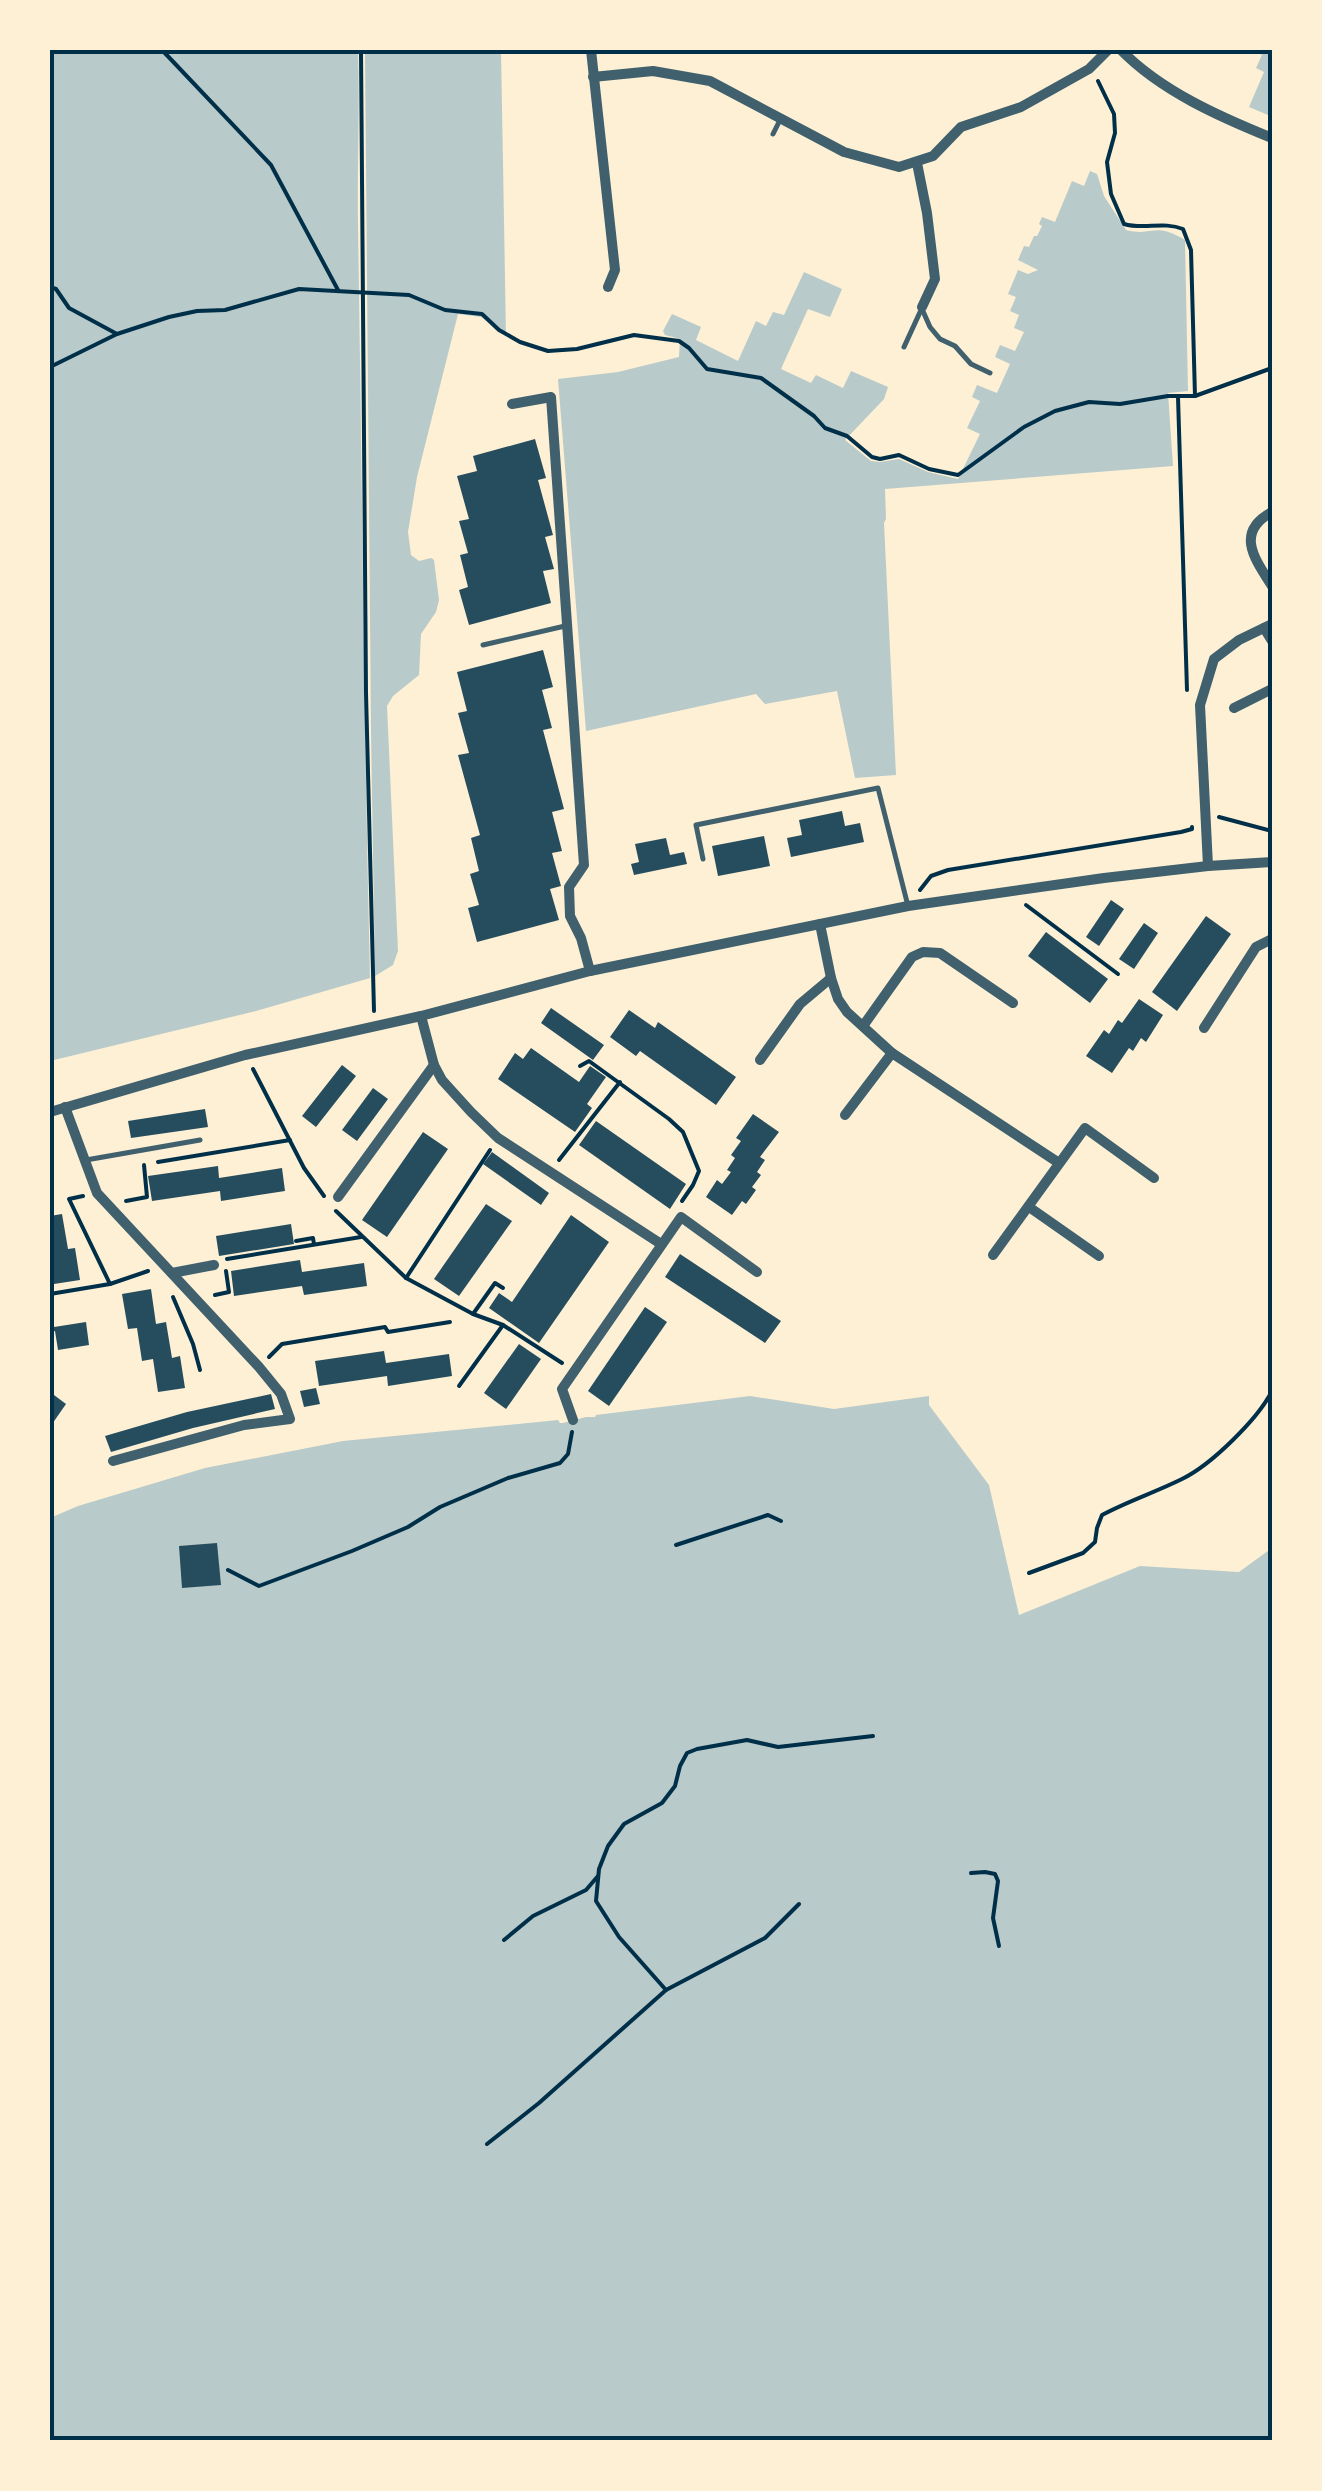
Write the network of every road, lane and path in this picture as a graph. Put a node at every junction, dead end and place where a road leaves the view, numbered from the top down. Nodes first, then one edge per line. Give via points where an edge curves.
1 (162, 50) edge
2 (361, 50) edge
3 (590, 50) edge
4 (1108, 50) edge
5 (1121, 50) edge
6 (1090, 69) junction
7 (593, 77) junction
8 (782, 118) junction
9 (773, 134) dead end
10 (1272, 138) edge
11 (917, 162) junction
12 (608, 286) dead end
13 (50, 287) edge
14 (338, 290) junction
15 (364, 291) junction
16 (922, 307) junction
17 (117, 334) junction
18 (904, 347) dead end
19 (50, 366) edge
20 (1272, 368) edge
21 (990, 372) dead end
22 (1196, 396) junction
23 (1178, 398) junction
24 (512, 404) dead end
25 (1272, 512) edge
26 (1272, 586) edge
27 (568, 626) junction
28 (1268, 626) edge
29 (1272, 641) edge
30 (483, 646) dead end
31 (1272, 689) edge
32 (1187, 700) dead end
33 (1234, 708) dead end
34 (1204, 817) junction
35 (1272, 832) edge
36 (703, 858) dead end
37 (1272, 862) edge
38 (1208, 866) junction
39 (1008, 892) junction
40 (908, 906) junction
41 (820, 924) junction
42 (1272, 940) edge
43 (590, 971) junction
44 (1118, 974) dead end
45 (831, 978) junction
46 (1013, 1003) dead end
47 (420, 1016) junction
48 (375, 1026) junction
49 (863, 1026) junction
50 (1204, 1028) dead end
51 (892, 1053) junction
52 (245, 1054) junction
53 (760, 1060) dead end
54 (434, 1066) junction
55 (580, 1066) dead end
56 (620, 1082) junction
57 (65, 1107) junction
58 (50, 1112) edge
59 (845, 1114) dead end
60 (498, 1138) junction
61 (200, 1140) dead end
62 (290, 1140) junction
63 (86, 1160) junction
64 (1059, 1163) junction
65 (550, 1172) junction
66 (1154, 1178) dead end
67 (97, 1193) junction
68 (338, 1197) dead end
69 (106, 1204) junction
70 (1029, 1207) junction
71 (681, 1217) junction
72 (360, 1237) junction
73 (296, 1241) dead end
74 (314, 1244) junction
75 (660, 1244) junction
76 (993, 1255) dead end
77 (1099, 1256) dead end
78 (214, 1265) dead end
79 (168, 1270) junction
80 (757, 1272) dead end
81 (406, 1278) junction
82 (110, 1284) junction
83 (503, 1288) dead end
84 (50, 1294) edge
85 (196, 1299) junction
86 (472, 1314) junction
87 (450, 1322) dead end
88 (502, 1325) junction
89 (259, 1367) junction
90 (200, 1370) dead end
91 (574, 1371) junction
92 (459, 1386) dead end
93 (1272, 1391) edge
94 (574, 1420) joint
95 (113, 1461) dead end
96 (781, 1521) dead end
97 (676, 1545) dead end
98 (228, 1570) dead end
99 (1029, 1573) dead end
100 (873, 1736) dead end
101 (970, 1874) dead end
102 (598, 1876) junction
103 (799, 1904) dead end
104 (504, 1940) dead end
105 (999, 1946) dead end
106 (666, 1990) junction
107 (487, 2144) dead end

1 - 14 path via 271,164
2 - 15 path
3 - 7 street
4 - 6 street
5 - 10 street via 1180,95
6 - 11 street via 1021,106 961,127 933,156
6 - 22 path via 1114,114 1110,194 1124,224 1170,224 1188,237
7 - 8 street via 653,71 710,82
7 - 12 street via 615,270
8 - 9 lane
8 - 11 street via 844,152 899,168
11 - 16 street via 935,279
13 - 17 path via 69,308
14 - 15 path
14 - 17 path via 299,289
15 - 23 path via 409,294 445,310 482,314 520,342 548,351 634,335 679,341 706,368 760,378 872,457 900,455 958,475 1055,411 1089,402
15 - 48 path
16 - 18 lane
16 - 21 lane via 940,339
17 - 19 path
20 - 22 path
22 - 23 path
23 - 32 path
24 - 27 street via 551,397
25 - 26 street via 1252,528 1249,545
27 - 30 lane
27 - 43 street via 584,865 569,887 570,916
28 - 29 street
28 - 34 street via 1214,659 1200,705
31 - 33 street
34 - 35 path
34 - 38 street
34 - 40 path via 1191,817 1192,830 948,870 931,876
36 - 40 lane via 696,825 878,788
37 - 38 street
38 - 39 street
39 - 40 street
39 - 44 path
40 - 41 street
41 - 43 street
41 - 45 street
42 - 50 street via 1256,947
43 - 47 street
45 - 49 street via 838,999
45 - 53 street via 800,1004
46 - 49 street via 940,953 923,952
47 - 48 street
47 - 54 street
48 - 52 street
49 - 51 street
51 - 59 street
51 - 64 street
52 - 57 street
52 - 62 path
54 - 60 street
54 - 68 street
55 - 56 path via 589,1061
56 - 65 path
56 - 71 path via 670,1119 688,1142 699,1171 678,1206
57 - 58 street
57 - 63 street
60 - 65 street
60 - 81 path
61 - 63 lane
62 - 69 path via 142,1165 147,1198
62 - 72 path via 304,1168
63 - 67 street
64 - 66 street via 1085,1128
64 - 70 street
65 - 75 street
67 - 69 street
67 - 82 path via 69,1199
69 - 79 street
70 - 76 street
70 - 77 street
71 - 75 street
71 - 80 street
72 - 74 path
72 - 81 path
73 - 74 path via 313,1238
74 - 85 path via 224,1260 229,1292
75 - 91 street
78 - 79 street
79 - 82 path
79 - 85 street
79 - 90 path
81 - 86 path
82 - 84 path
83 - 86 path via 495,1283
85 - 89 street
86 - 88 path
87 - 89 path via 282,1344
88 - 91 path
88 - 92 path
89 - 95 street via 290,1418
91 - 94 street via 562,1389
93 - 99 path via 1230,1444 1186,1478 1102,1515 1084,1554
94 - 98 path via 560,1463 508,1478 408,1527 259,1586
96 - 97 path via 768,1515
100 - 102 path via 778,1747 747,1740 686,1754 676,1786 662,1803 624,1824
101 - 105 path via 994,1874 998,1881 993,1918
102 - 104 path
102 - 106 path via 596,1901
103 - 106 path via 765,1938
106 - 107 path

